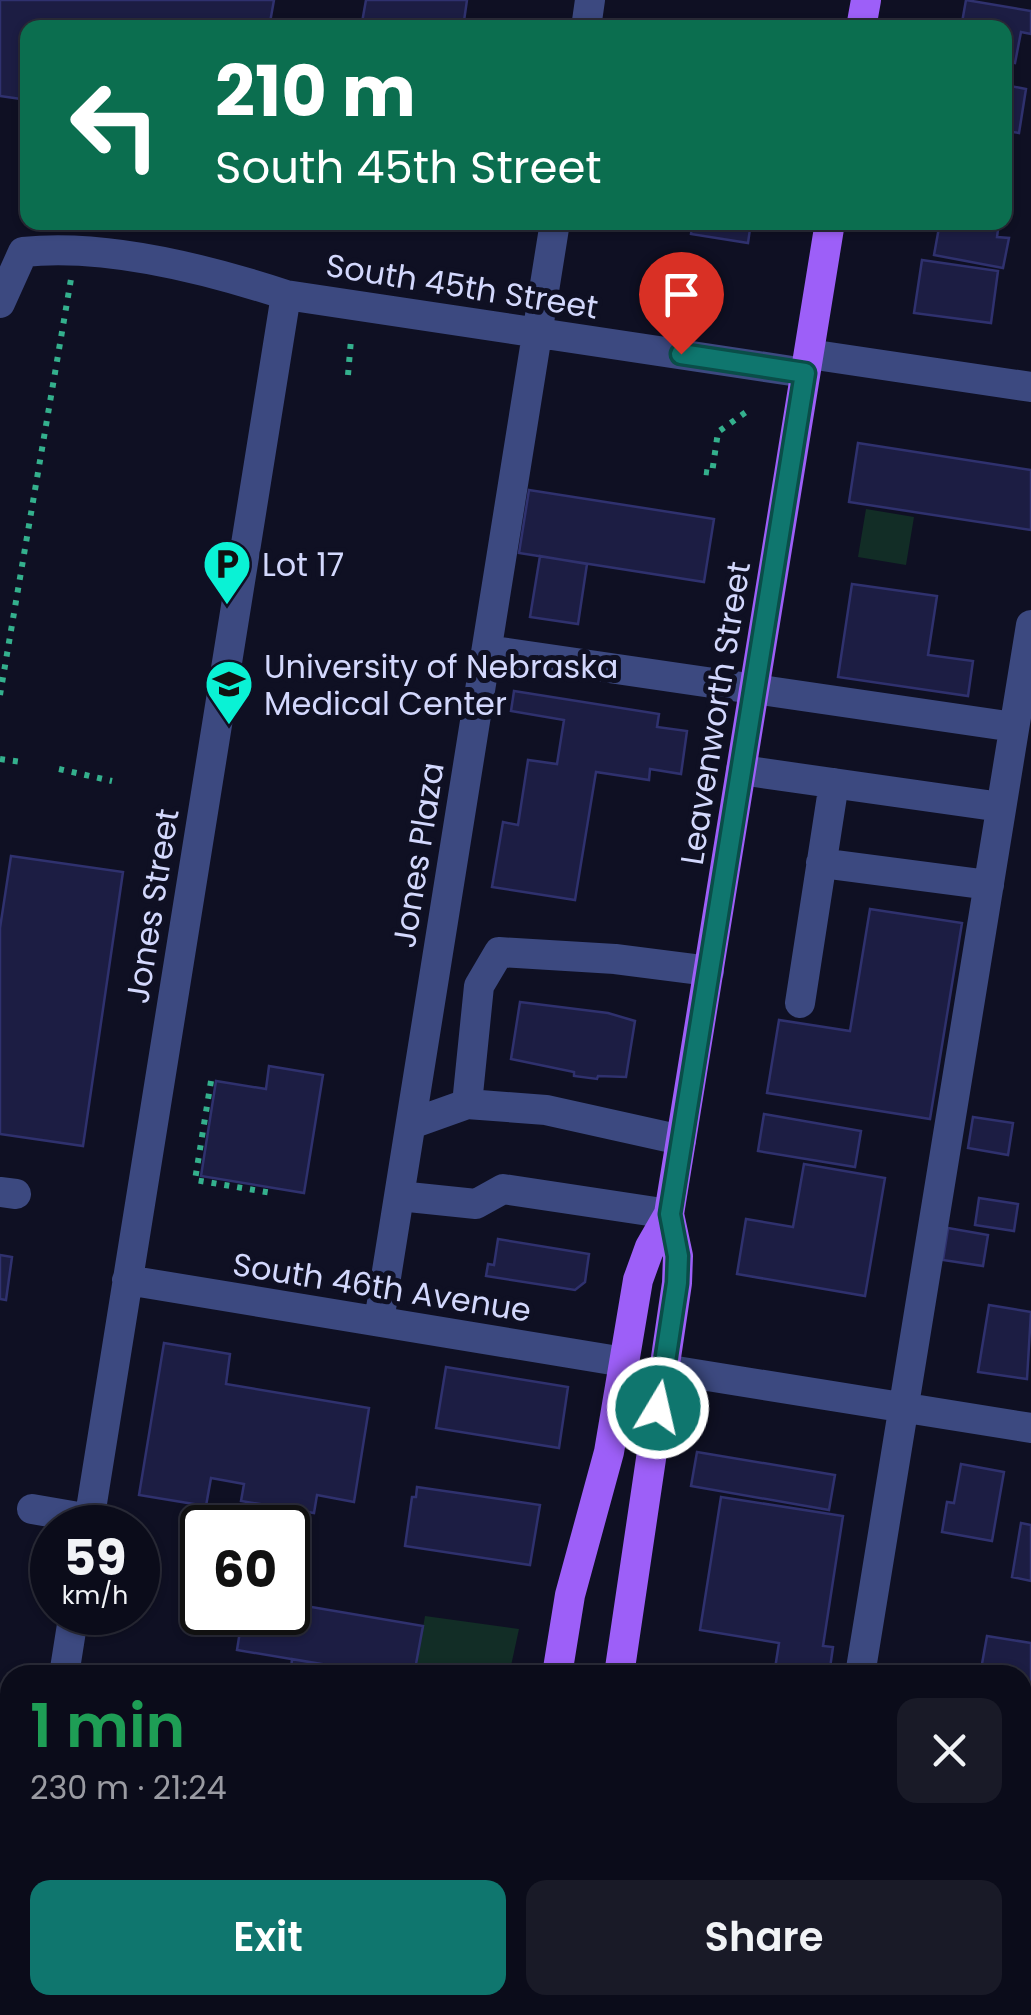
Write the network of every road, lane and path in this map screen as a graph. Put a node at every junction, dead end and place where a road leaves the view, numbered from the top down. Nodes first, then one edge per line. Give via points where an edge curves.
1 (554, 230) edge
2 (829, 230) edge
3 (73, 268) dead end
4 (286, 296) junction
5 (0, 303) edge
6 (536, 333) junction
7 (351, 340) dead end
8 (807, 364) junction
9 (348, 375) dead end
10 (1031, 387) edge
11 (746, 412) dead end
12 (704, 472) dead end
13 (1031, 624) edge
14 (487, 650) junction
15 (754, 688) junction
16 (0, 694) edge
17 (1014, 727) junction
18 (0, 759) edge
19 (22, 762) dead end
20 (59, 769) dead end
21 (741, 770) junction
22 (112, 780) dead end
23 (834, 783) junction
24 (1001, 807) junction
25 (820, 863) junction
26 (988, 885) junction
27 (708, 971) junction
28 (800, 1003) dead end
29 (211, 1081) dead end
30 (466, 1104) junction
31 (410, 1124) junction
32 (681, 1140) junction
33 (272, 1193) dead end
34 (399, 1196) junction
35 (670, 1214) junction
36 (128, 1280) junction
37 (379, 1321) junction
38 (624, 1362) junction
39 (664, 1370) junction
40 (902, 1410) junction
41 (1031, 1428) edge
42 (92, 1505) edge
43 (70, 1635) edge
44 (66, 1665) edge
45 (559, 1665) edge
46 (620, 1665) edge
47 (862, 1665) edge

1 - 6 street, Jones Plaza
2 - 8 main road, Leavenworth Street
3 - 16 path
4 - 5 street, South 45th Street via 216,272 63,248 23,252
4 - 6 street, South 45th Street
4 - 36 street, Jones Street
6 - 8 street, South 45th Street
6 - 14 street, Jones Plaza
7 - 9 path
8 - 10 street, South 45th Street
8 - 15 main road, Leavenworth Street
11 - 12 path via 718,432 712,474
13 - 17 street
14 - 15 street
14 - 31 street, Jones Plaza
15 - 17 street
15 - 21 main road, Leavenworth Street
17 - 24 street
18 - 19 path
20 - 22 path
21 - 23 street
21 - 27 main road, Leavenworth Street
23 - 24 street
23 - 25 street
24 - 26 street
25 - 26 street
25 - 28 street
26 - 40 street
27 - 30 street via 498,952 479,986
27 - 32 main road, Leavenworth Street
29 - 33 path via 196,1180
30 - 31 street
30 - 32 street via 546,1110
31 - 34 street, Jones Plaza
32 - 35 main road, Leavenworth Street
34 - 35 street via 476,1204 502,1189
34 - 37 street, Jones Plaza
35 - 38 main road, Leavenworth Street via 638,1280
35 - 39 main road, Leavenworth Street via 677,1283
36 - 37 street, South 46th Avenue
36 - 42 street, Jones Street
37 - 38 street, South 46th Avenue
38 - 45 main road, Leavenworth Street
39 - 40 street
39 - 46 main road, Leavenworth Street
40 - 41 street
40 - 47 street
43 - 44 street

